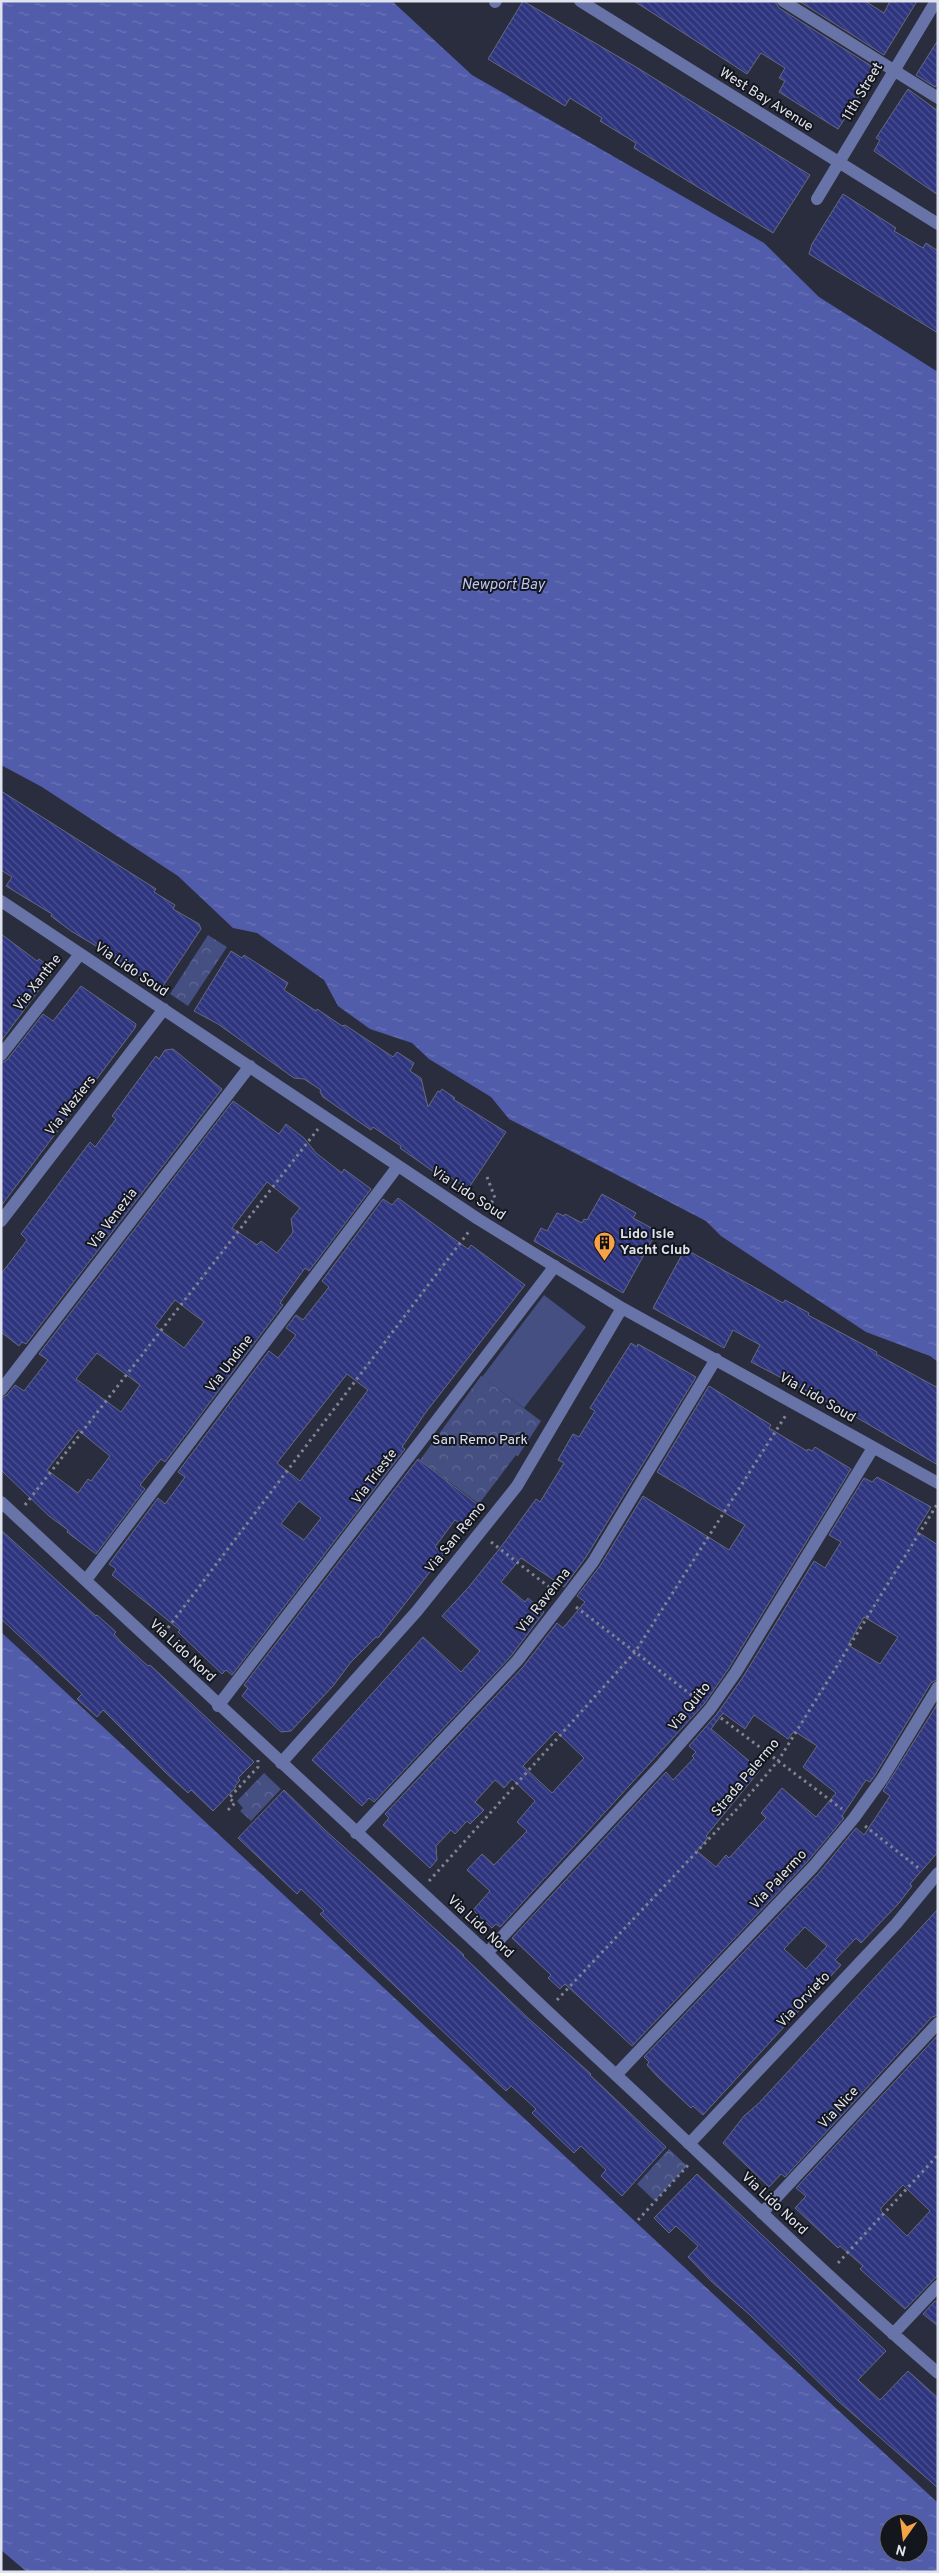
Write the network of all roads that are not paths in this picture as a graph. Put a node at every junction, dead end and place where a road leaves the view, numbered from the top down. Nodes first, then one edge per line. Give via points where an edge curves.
1 (580, 1) edge
2 (782, 1) edge
3 (936, 1) edge
4 (893, 70) junction
5 (938, 98) edge
6 (838, 163) junction
7 (817, 199) dead end
8 (938, 224) edge
9 (1, 901) edge
10 (80, 954) junction
11 (164, 1009) junction
12 (1, 1055) edge
13 (250, 1066) junction
14 (398, 1166) junction
15 (1, 1221) edge
16 (555, 1266) junction
17 (622, 1308) junction
18 (716, 1359) junction
19 (1, 1390) edge
20 (873, 1448) junction
21 (938, 1482) edge
22 (1, 1502) edge
23 (86, 1580) junction
24 (938, 1686) edge
25 (218, 1706) junction
26 (281, 1763) junction
27 (356, 1833) junction
28 (938, 1873) edge
29 (486, 1953) junction
30 (938, 2022) edge
31 (616, 2075) junction
32 (689, 2144) junction
33 (762, 2213) junction
34 (938, 2286) edge
35 (893, 2334) junction
36 (938, 2373) edge

1 - 6 street, West Bay Avenue
2 - 4 street
3 - 4 street, 11th Street
4 - 5 street
4 - 6 street, 11th Street
6 - 7 street, 11th Street
6 - 8 street, West Bay Avenue
9 - 10 street, Via Lido Soud
10 - 11 street, Via Lido Soud
10 - 12 street, Via Xanthe
11 - 13 street, Via Lido Soud
11 - 15 street, Via Waziers
13 - 14 street, Via Lido Soud
13 - 19 street, Via Venezia
14 - 16 street, Via Lido Soud via 478,1220
14 - 23 street, Via Undine
16 - 17 street, Via Lido Soud
16 - 25 street, Via Trieste
17 - 18 street, Via Lido Soud
17 - 26 street, Via San Remo via 517,1486 417,1611
18 - 20 street, Via Lido Soud
18 - 27 street, Via Ravenna via 593,1562 566,1599 516,1661
20 - 21 street, Via Lido Soud
20 - 29 street, Via Quito via 710,1709
22 - 23 street, Via Lido Nord
23 - 25 street, Via Lido Nord
24 - 31 street, Via Palermo via 882,1779 854,1818 813,1867
25 - 26 street, Via Lido Nord
26 - 27 street, Via Lido Nord
27 - 29 street, Via Lido Nord
28 - 32 street, Via Orvieto via 896,1924
29 - 31 street, Via Lido Nord
30 - 33 street, Via Nice
31 - 32 street, Via Lido Nord
32 - 33 street, Via Lido Nord
33 - 35 street, Via Lido Nord
34 - 35 street
35 - 36 street, Via Lido Nord

